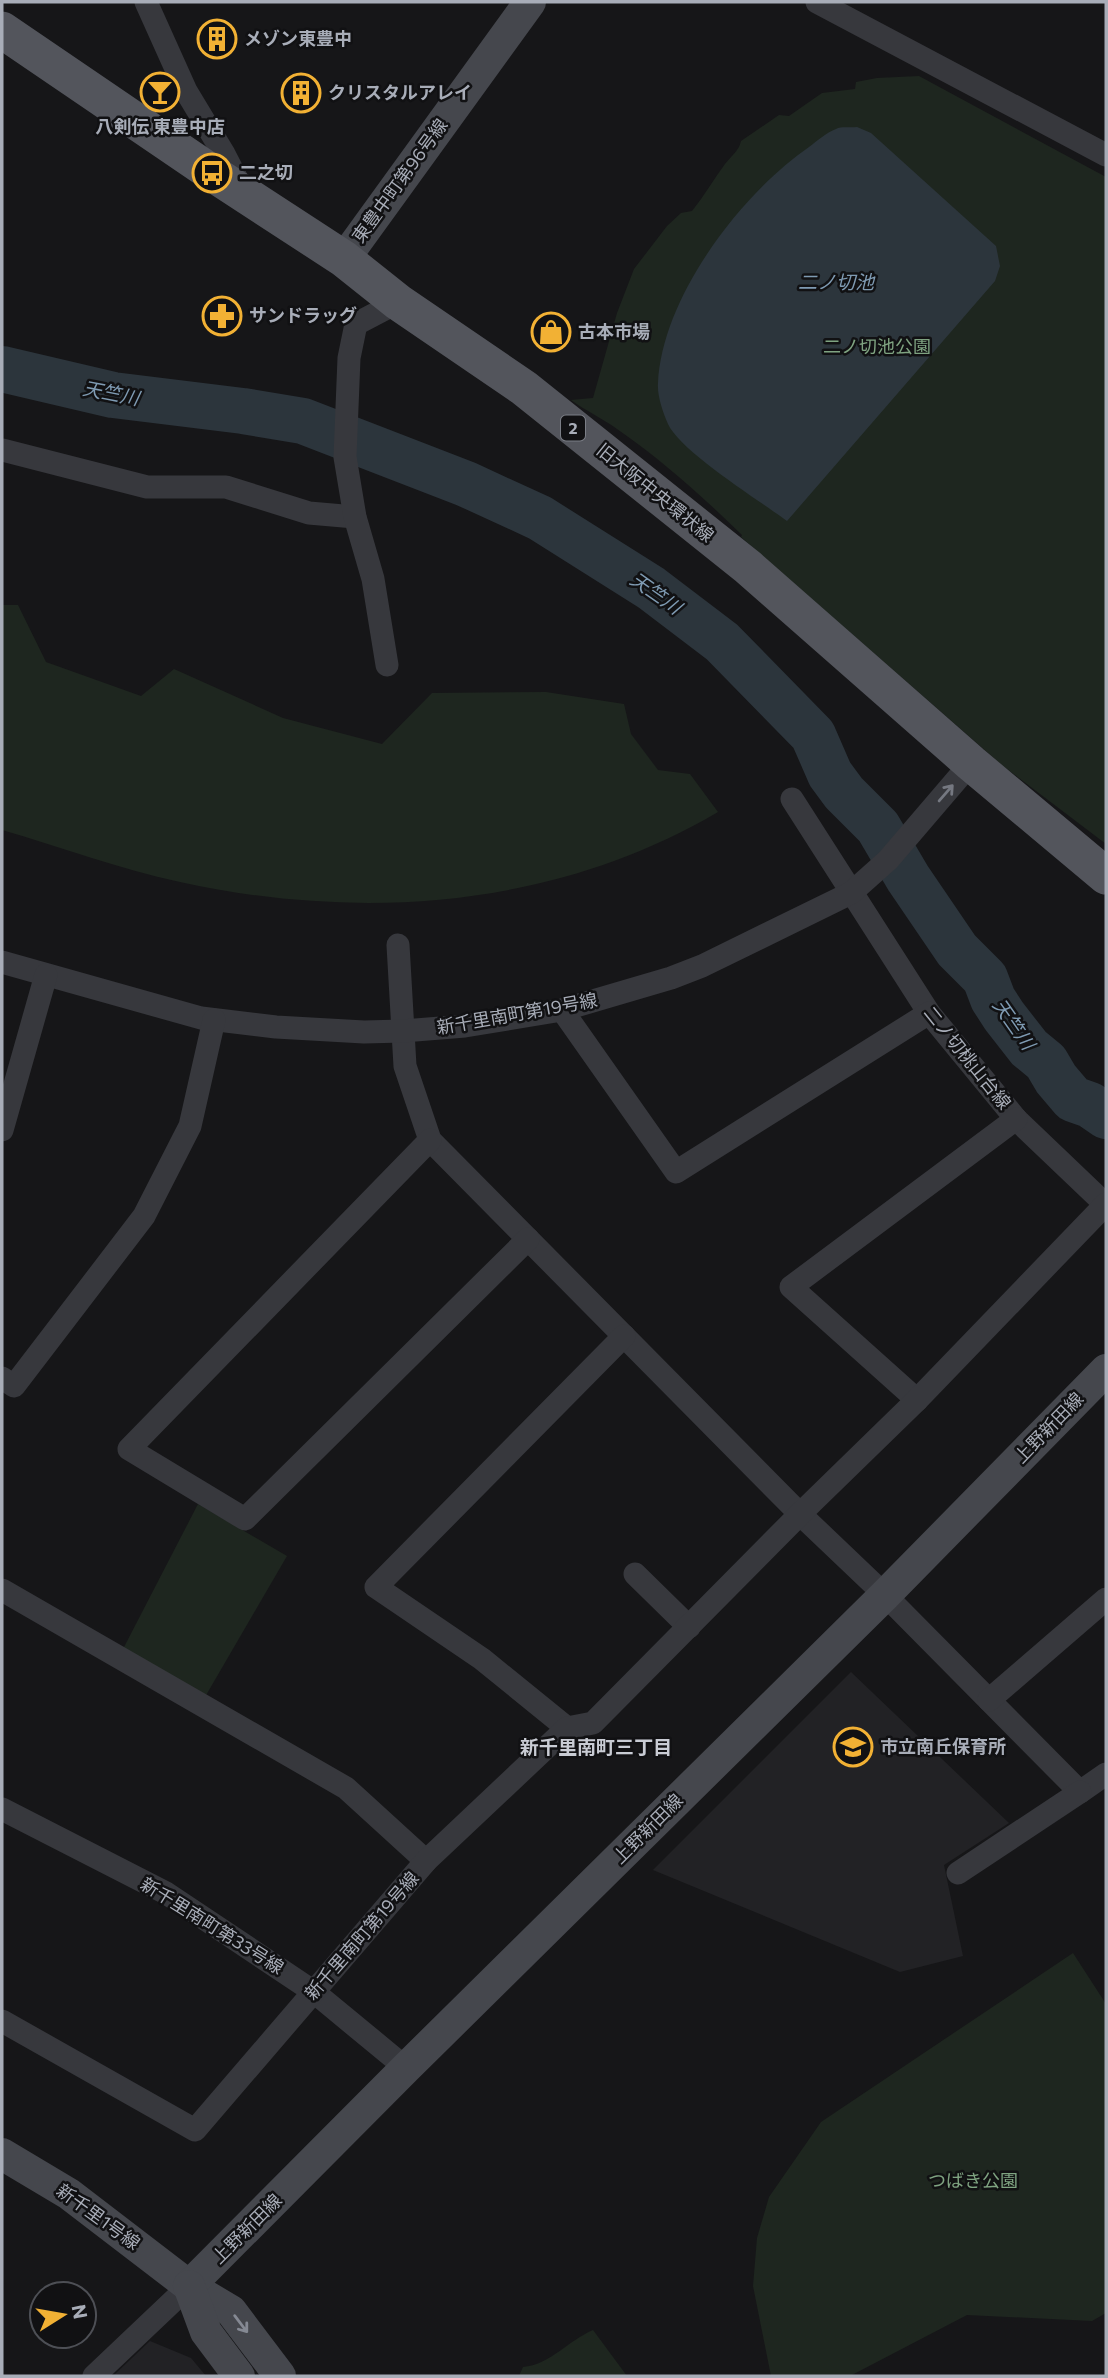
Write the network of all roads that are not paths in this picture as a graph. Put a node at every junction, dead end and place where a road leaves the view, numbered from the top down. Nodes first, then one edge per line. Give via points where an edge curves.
1 (146, 2) edge
2 (530, 2) edge
3 (817, 2) edge
4 (2, 30) edge
5 (1106, 155) edge
6 (244, 194) junction
7 (344, 259) junction
8 (398, 302) junction
9 (2, 450) edge
10 (355, 517) junction
11 (387, 665) dead end
12 (971, 763) junction
13 (792, 799) dead end
14 (1106, 876) edge
15 (851, 892) junction
16 (398, 945) dead end
17 (2, 962) edge
18 (46, 975) junction
19 (562, 1010) junction
20 (929, 1013) junction
21 (214, 1020) junction
22 (403, 1031) junction
23 (1016, 1119) junction
24 (2, 1130) edge
25 (430, 1140) junction
26 (1106, 1205) edge
27 (528, 1239) junction
28 (624, 1336) junction
29 (1106, 1370) edge
30 (2, 1378) edge
31 (916, 1400) junction
32 (800, 1514) junction
33 (635, 1574) dead end
34 (2, 1590) edge
35 (885, 1595) junction
36 (1106, 1599) edge
37 (689, 1627) junction
38 (989, 1700) junction
39 (567, 1728) junction
40 (1106, 1774) edge
41 (1080, 1792) junction
42 (2, 1810) edge
43 (426, 1861) junction
44 (958, 1873) dead end
45 (314, 1992) junction
46 (2, 2021) edge
47 (406, 2068) junction
48 (2, 2154) edge
49 (189, 2286) junction
50 (94, 2376) edge
51 (239, 2376) edge
52 (280, 2376) edge

1 - 6 street via 186,91
2 - 7 street, 東豊中町第96号線
3 - 5 street
4 - 6 main road, 旧大阪中央環状線 / 2
6 - 7 main road, 旧大阪中央環状線 / 2
7 - 8 main road, 旧大阪中央環状線 / 2
8 - 10 street via 356,324 349,358 345,457
8 - 12 main road, 旧大阪中央環状線 / 2 via 524,388 748,567
9 - 10 street via 147,487 226,487 309,513
10 - 11 street via 373,579
12 - 14 main road, 旧大阪中央環状線 / 2
15 -> 12 street via 888,860
13 - 15 street, 二ノ切桃山台線
15 - 19 street, 新千里南町第19号線 via 702,966
15 - 20 street, 二ノ切桃山台線
16 - 22 street
17 - 18 street, 新千里南町第19号線
18 - 21 street, 新千里南町第19号線
18 - 24 street
19 - 20 street via 676,1172
19 - 22 street, 新千里南町第19号線
20 - 23 street, 二ノ切桃山台線
21 - 22 street, 新千里南町第19号線
21 - 30 street via 190,1126 144,1216 14,1386
22 - 25 street via 405,1066
23 - 26 street, 二ノ切桃山台線
23 - 31 street via 792,1287
25 - 27 street
25 - 27 street via 129,1449 245,1519
26 - 31 street
27 - 28 street
28 - 32 street
28 - 39 street via 376,1587 482,1659
29 - 35 street, 上野新田線
31 - 32 street
32 - 35 street
32 - 37 street
33 - 37 street
34 - 43 street, 新千里南町第19号線 via 346,1788
35 - 38 street
35 - 47 street, 上野新田線
36 - 38 street
37 - 39 street via 593,1723
38 - 41 street
39 - 43 street
40 - 41 street
41 - 44 street
42 - 45 street, 新千里南町第33号線 via 166,1893
43 - 45 street, 新千里南町第19号線
45 - 46 street, 新千里南町第19号線 via 195,2130
45 - 47 street, 新千里南町第33号線
47 - 49 street, 上野新田線
48 - 49 street, 新千里1号線 via 69,2194
49 - 50 street
49 - 51 street via 206,2332
49 -> 52 street, 新千里1号線 via 231,2311

